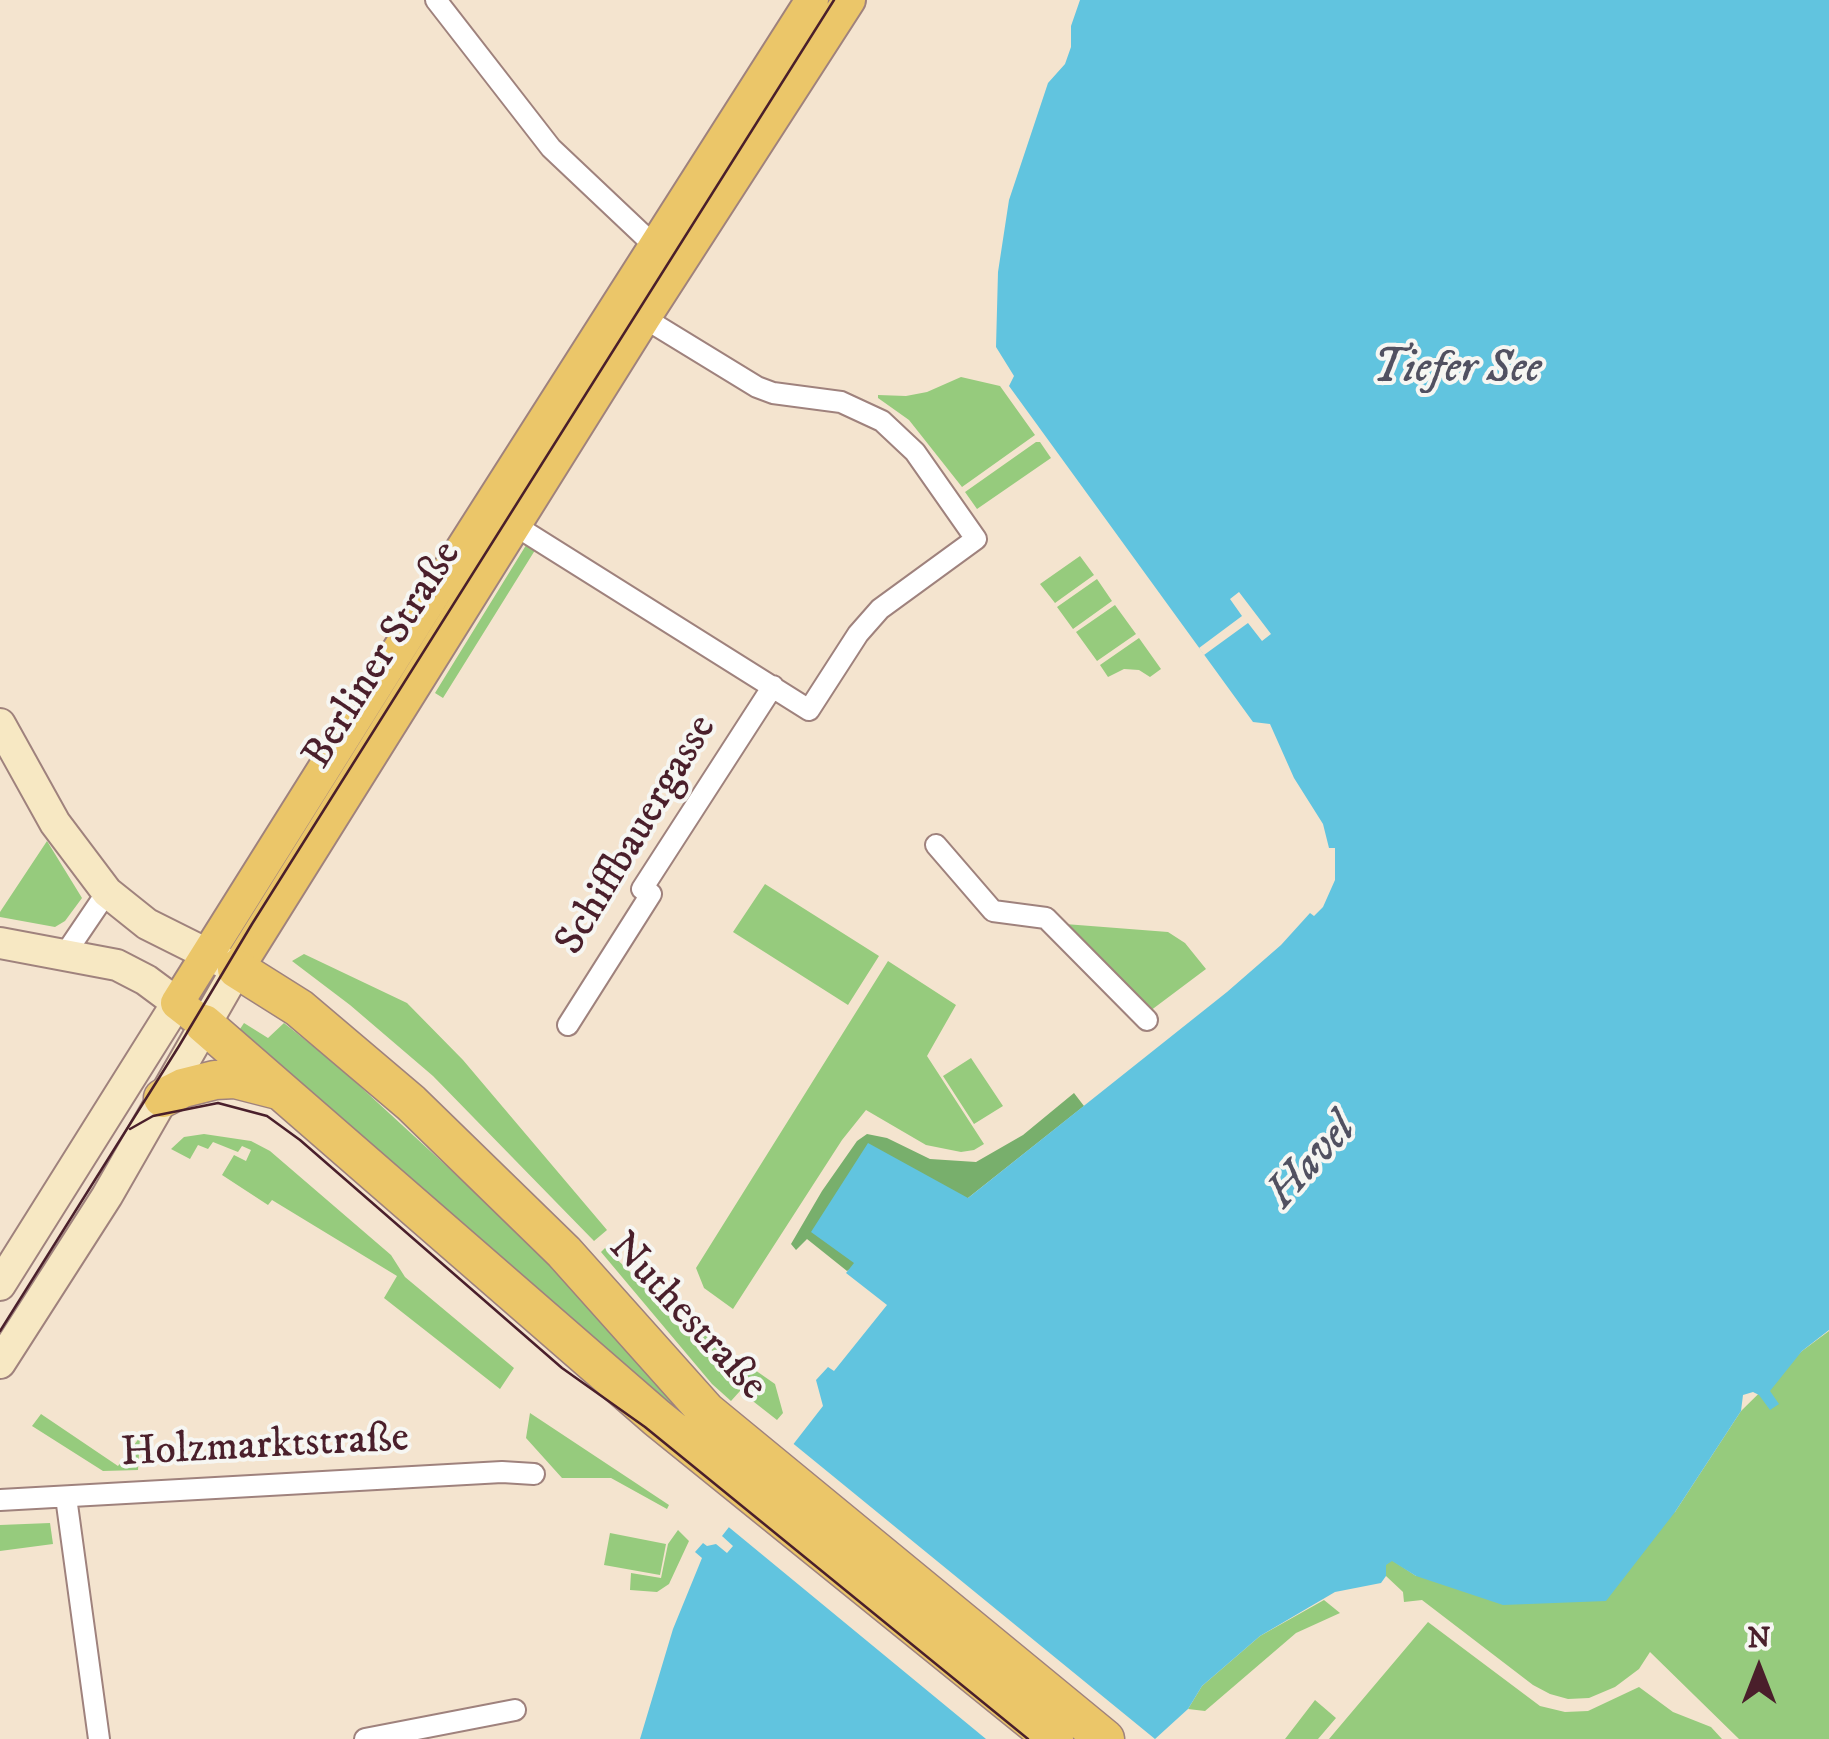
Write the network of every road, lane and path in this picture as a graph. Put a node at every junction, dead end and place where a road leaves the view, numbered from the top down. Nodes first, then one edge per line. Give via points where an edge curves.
1 (436, 0) edge
2 (812, 0) edge
3 (849, 0) edge
4 (667, 256) junction
5 (632, 310) junction
6 (516, 526) junction
7 (772, 686) junction
8 (0, 724) edge
9 (936, 845) dead end
10 (107, 892) junction
11 (0, 943) edge
12 (64, 954) junction
13 (222, 962) junction
14 (191, 1014) junction
15 (1147, 1020) dead end
16 (568, 1024) dead end
17 (286, 1092) junction
18 (163, 1098) junction
19 (0, 1285) edge
20 (0, 1364) edge
21 (740, 1462) junction
22 (534, 1474) dead end
23 (66, 1497) junction
24 (0, 1500) edge
25 (516, 1710) dead end
26 (99, 1739) edge
27 (365, 1739) edge
28 (1054, 1739) edge
29 (1105, 1739) edge

1 - 4 street via 551,148
2 - 4 main road, Berliner Straße
3 - 4 main road, Berliner Straße
4 - 5 main road, Berliner Straße
5 - 6 main road, Berliner Straße
5 - 7 street, Schiffbauergasse via 757,387 842,402 882,421 915,452 976,539 880,609 809,710
5 - 13 main road, Berliner Straße
6 - 7 street, Schiffbauergasse
6 - 13 main road, Berliner Straße
7 - 16 street, Schiffbauergasse via 642,888 651,894
8 - 10 street via 55,823
9 - 15 street via 992,912 1046,918
10 - 12 street
10 - 13 street via 147,924
11 - 12 street
12 - 14 street via 118,965
13 - 14 main road, Berliner Straße
13 - 21 highway, Nuthestraße via 299,1008 411,1102 564,1252 706,1412
14 - 17 highway, Nuthestraße
14 - 18 street, Berliner Straße
14 - 19 street, Berliner Straße
17 - 18 highway via 235,1079
17 - 21 highway, Nuthestraße via 628,1393
18 - 20 street, Berliner Straße
21 - 28 highway, Nuthestraße
21 - 29 highway, Nuthestraße
22 - 23 street, Holzmarktstraße
23 - 24 street, Holzmarktstraße
23 - 26 street
25 - 27 street

